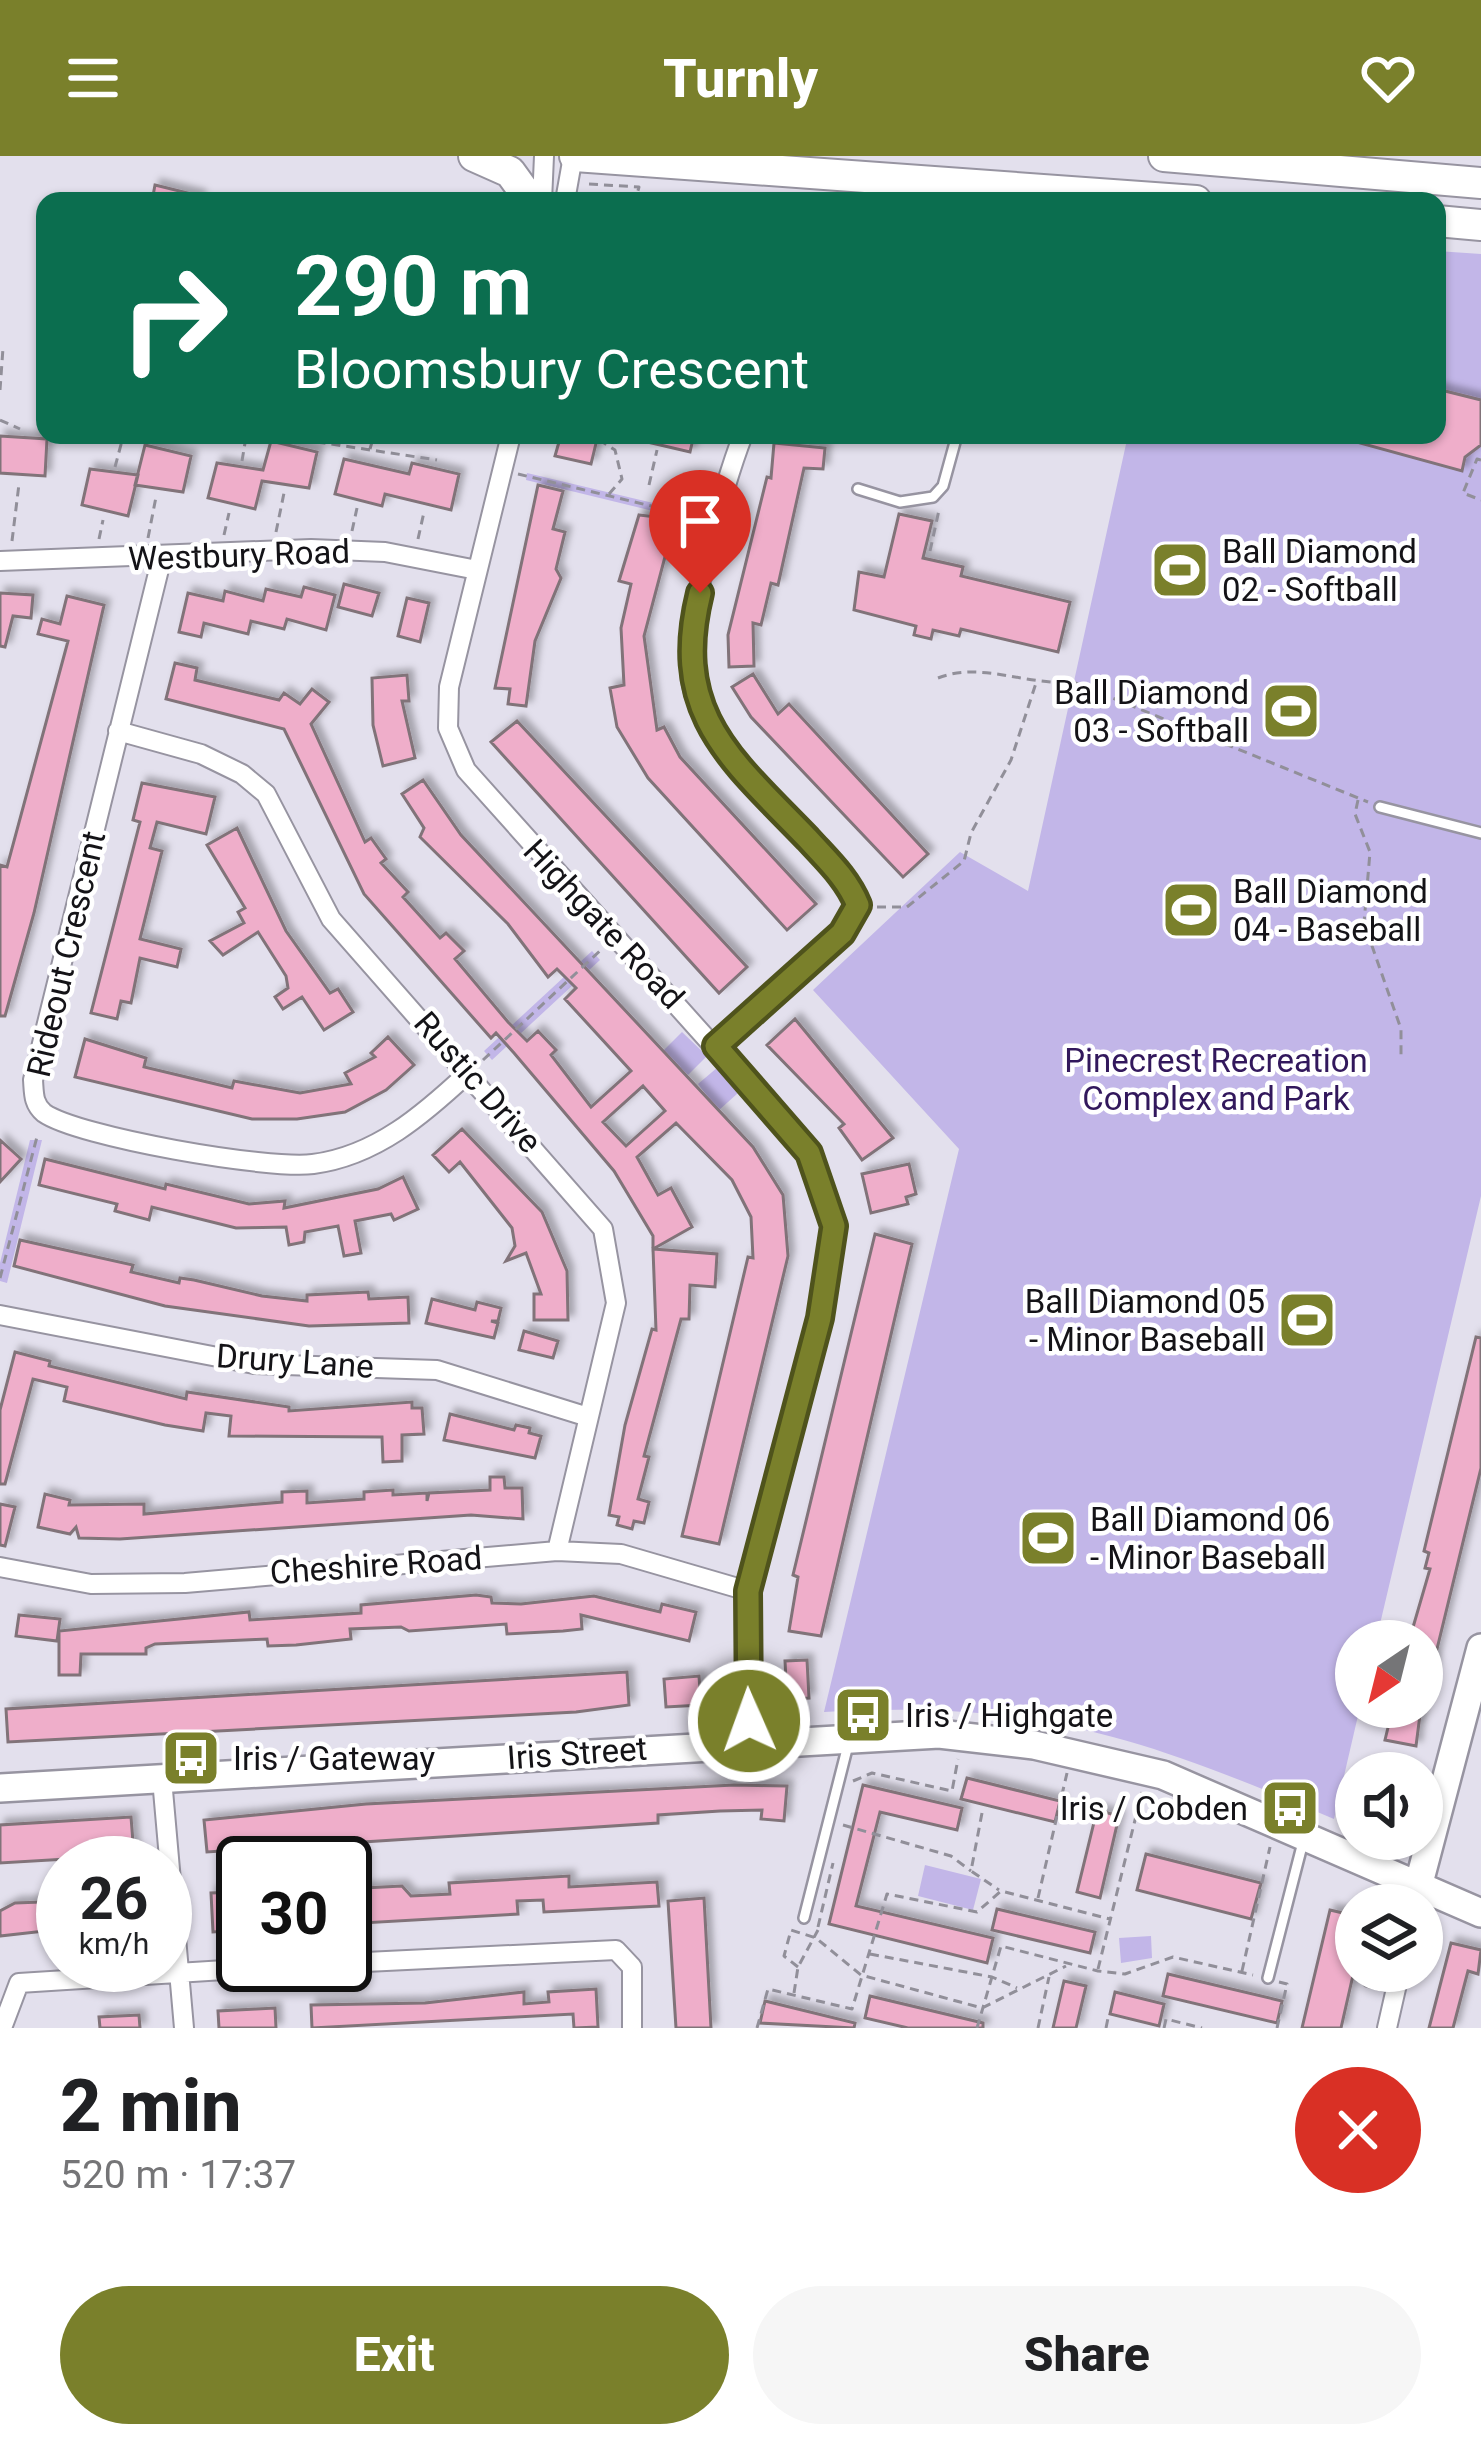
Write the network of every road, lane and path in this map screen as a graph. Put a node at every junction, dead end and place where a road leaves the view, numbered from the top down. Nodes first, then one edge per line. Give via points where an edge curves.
1 (474, 156) edge
2 (544, 156) edge
3 (1164, 156) edge
4 (577, 165) edge
5 (1481, 183) edge
6 (524, 192) edge
7 (542, 192) edge
8 (637, 192) edge
9 (1041, 192) edge
10 (1446, 222) edge
11 (1481, 225) edge
12 (3, 348) edge
13 (0, 389) edge
14 (0, 420) edge
15 (20, 429) dead end
16 (121, 444) edge
17 (245, 444) edge
18 (326, 444) edge
19 (371, 444) edge
20 (509, 444) edge
21 (607, 444) edge
22 (741, 444) edge
23 (955, 444) edge
24 (370, 449) junction
25 (658, 450) dead end
26 (437, 460) dead end
27 (1479, 460) edge
28 (242, 461) dead end
29 (116, 467) dead end
30 (1481, 469) edge
31 (503, 471) junction
32 (20, 484) dead end
33 (649, 485) dead end
34 (858, 489) dead end
35 (284, 493) dead end
36 (609, 494) junction
37 (156, 497) dead end
38 (933, 497) junction
39 (1481, 500) edge
40 (357, 508) dead end
41 (424, 512) dead end
42 (719, 522) junction
43 (348, 550) junction
44 (272, 551) junction
45 (931, 551) dead end
46 (153, 557) junction
47 (414, 557) junction
48 (5, 561) edge
49 (477, 570) junction
50 (938, 678) dead end
51 (1036, 683) junction
52 (118, 731) junction
53 (1359, 799) junction
54 (1381, 807) joint
55 (1481, 833) edge
56 (888, 908) dead end
57 (616, 936) junction
58 (716, 1046) junction
59 (1401, 1057) dead end
60 (468, 1073) junction
61 (46, 1114) junction
62 (0, 1278) edge
63 (0, 1316) edge
64 (586, 1416) junction
65 (557, 1551) junction
66 (0, 1567) edge
67 (748, 1591) junction
68 (1481, 1648) edge
69 (1477, 1679) edge
70 (851, 1736) junction
71 (749, 1743) junction
72 (958, 1757) dead end
73 (1067, 1771) dead end
74 (162, 1779) junction
75 (839, 1780) junction
76 (0, 1788) edge
77 (1143, 1790) dead end
78 (982, 1813) dead end
79 (842, 1825) dead end
80 (167, 1836) edge
81 (1304, 1837) junction
82 (1270, 1846) dead end
83 (970, 1870) junction
84 (1397, 1884) edge
85 (1420, 1884) edge
86 (1000, 1891) junction
87 (1037, 1900) junction
88 (1443, 1902) edge
89 (1481, 1913) edge
90 (804, 1918) joint
91 (1110, 1919) junction
92 (816, 1937) junction
93 (868, 1954) junction
94 (372, 1962) edge
95 (1068, 1965) junction
96 (798, 1966) junction
97 (1098, 1971) junction
98 (1242, 1972) junction
99 (1049, 1974) junction
100 (861, 1975) junction
101 (992, 1977) junction
102 (1268, 1978) junction
103 (36, 1982) edge
104 (1017, 1988) junction
105 (181, 1992) edge
106 (1395, 1992) edge
107 (794, 1994) junction
108 (982, 2008) junction
109 (1108, 2018) dead end
110 (2, 2028) edge
111 (184, 2028) edge
112 (632, 2028) edge
113 (757, 2028) edge
114 (977, 2028) edge
115 (1038, 2028) edge
116 (1106, 2028) edge
117 (1164, 2028) edge
118 (1202, 2028) edge
119 (1277, 2028) edge
120 (1387, 2028) edge

1 - 6 main road via 510,172
2 - 7 street
3 - 5 main road
4 - 8 path
4 - 9 main road
10 - 11 main road
12 - 13 path
14 - 15 path
16 - 29 path
17 - 28 path
18 - 24 path
19 - 24 path
20 - 31 street, Highgate Road
21 - 36 path via 622,479
22 - 42 street
23 - 38 lane
24 - 26 path
25 - 33 path
27 - 30 path
27 - 39 path via 1463,493
31 - 36 path
31 - 49 street, Highgate Road
32 - 48 path
34 - 38 lane via 900,502
35 - 44 path
36 - 42 path
37 - 46 path
38 - 45 path via 940,513
40 - 43 path
41 - 47 path
42 - 58 street via 694,619 693,688 731,759 842,875 858,905 842,933
43 - 44 street, Westbury Road
43 - 47 street, Westbury Road
44 - 46 street, Westbury Road
46 - 48 street, Westbury Road
46 - 52 street, Rideout Crescent
47 - 49 street, Westbury Road
49 - 57 street, Highgate Road via 449,687 448,728 466,770
50 - 51 path via 964,668
51 - 53 path via 1073,682
51 - 56 path via 964,861 907,907
52 - 60 street, Rustic Drive via 201,754 266,794 331,920
52 - 61 street, Rideout Crescent via 33,1080 35,1103
53 - 54 path
53 - 59 path via 1355,814 1370,852 1364,923 1401,1029
54 - 55 lane
57 - 58 street, Highgate Road
57 - 60 path
58 - 67 street, Highgate Road via 809,1153 834,1226 820,1318
60 - 61 street, Rideout Crescent via 386,1140 316,1164 265,1166
60 - 64 street, Rustic Drive via 603,1229 616,1304
61 - 62 path
63 - 64 street, Drury Lane via 254,1364 437,1370
64 - 65 street, Rustic Drive
65 - 66 street, Cheshire Road via 185,1583 91,1584
65 - 67 street, Cheshire Road via 621,1554
67 - 71 street, Highgate Road
68 - 69 street
69 - 85 street
70 - 71 street, Iris Street
70 - 75 lane
70 - 81 street, Iris Street via 939,1733 1055,1750 1163,1775
71 - 74 street, Iris Street
72 - 75 path via 952,1791 872,1773
73 - 87 path
74 - 76 street, Iris Street
74 - 80 street
75 - 90 lane
77 - 91 path
78 - 83 path
79 - 83 path via 951,1856
81 - 84 street, Iris Street
81 - 102 lane
82 - 98 path
83 - 86 path
86 - 87 path
86 - 93 path via 976,1912 887,1894
87 - 91 path
88 - 89 street, Iris Street
90 - 92 path via 818,1928
91 - 97 path
92 - 96 path
92 - 96 path via 791,1930 784,1956
92 - 100 path
93 - 100 path
93 - 101 path
94 - 112 street via 616,1950 632,1967
95 - 97 path
95 - 99 path
95 - 101 path via 1001,1946
96 - 107 path
97 - 98 path via 1125,1975 1173,1957
98 - 102 path
99 - 104 path
99 - 115 path
100 - 107 path via 852,2009
100 - 108 path
101 - 104 path
101 - 108 path
102 - 119 path via 1287,1984
103 - 110 street via 19,1983
104 - 108 path
105 - 111 street
106 - 120 street
107 - 113 path via 768,1989
108 - 114 path
109 - 116 path
117 - 118 path via 1166,2019

